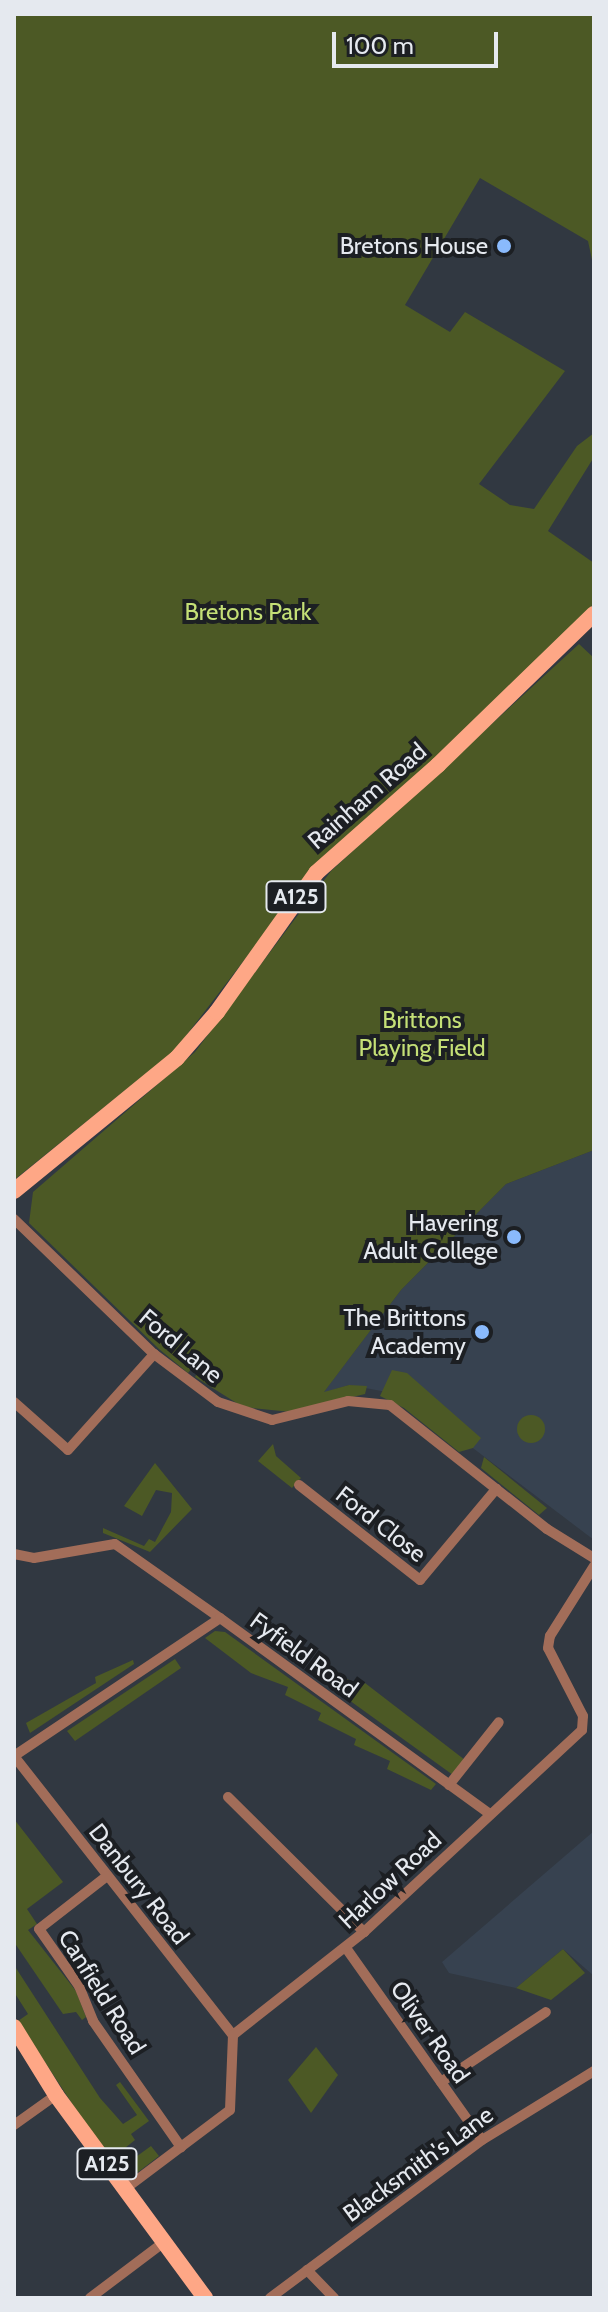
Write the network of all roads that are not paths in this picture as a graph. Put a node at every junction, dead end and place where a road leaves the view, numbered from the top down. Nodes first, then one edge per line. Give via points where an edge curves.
1 (594, 614) edge
2 (14, 1191) edge
3 (14, 1219) edge
4 (154, 1354) junction
5 (14, 1402) edge
6 (299, 1485) dead end
7 (496, 1489) junction
8 (14, 1554) edge
9 (594, 1558) edge
10 (594, 1566) edge
11 (220, 1618) junction
12 (499, 1722) dead end
13 (14, 1756) edge
14 (449, 1785) junction
15 (228, 1797) dead end
16 (490, 1814) junction
17 (107, 1876) junction
18 (364, 1932) junction
19 (346, 1948) junction
20 (546, 2012) dead end
21 (14, 2027) edge
22 (233, 2035) junction
23 (594, 2071) edge
24 (441, 2082) junction
25 (56, 2095) junction
26 (14, 2125) edge
27 (482, 2140) junction
28 (181, 2147) junction
29 (125, 2189) junction
30 (164, 2242) junction
31 (307, 2270) junction
32 (90, 2298) edge
33 (205, 2298) edge
34 (270, 2298) edge
35 (334, 2298) edge

1 - 2 main road, Rainham Road / A125 via 438,765 316,873 217,1012 177,1058
3 - 4 street, Ford Lane
4 - 5 street via 68,1450
4 - 7 street, Ford Lane via 213,1399 248,1416 292,1418 364,1399 390,1405
6 - 7 street, Ford Close via 420,1580
7 - 9 street, Ford Lane
8 - 11 street via 34,1558 115,1544
10 - 16 street, Harlow Road via 550,1636 548,1648 583,1716 582,1730
11 - 13 street, Fyfield Road
11 - 14 street, Fyfield Road
12 - 14 street
13 - 17 street, Danbury Road
14 - 16 street, Fyfield Road
15 - 18 street
16 - 18 street, Harlow Road
17 - 22 street, Danbury Road
17 - 28 street, Canfield Road via 39,1929 79,1986 93,2021
18 - 19 street, Harlow Road
19 - 22 street, Harlow Road
19 - 24 street, Oliver Road
20 - 24 street
21 - 25 main road, A125
22 - 28 street via 230,2110
23 - 27 street, Blacksmith's Lane
24 - 27 street, Oliver Road
25 - 26 street
25 - 29 main road, A125
27 - 31 street, Blacksmith's Lane
28 - 29 street
29 - 30 main road, A125
30 - 32 street
30 - 33 main road, A125
31 - 34 street, Blacksmith's Lane
31 - 35 street

